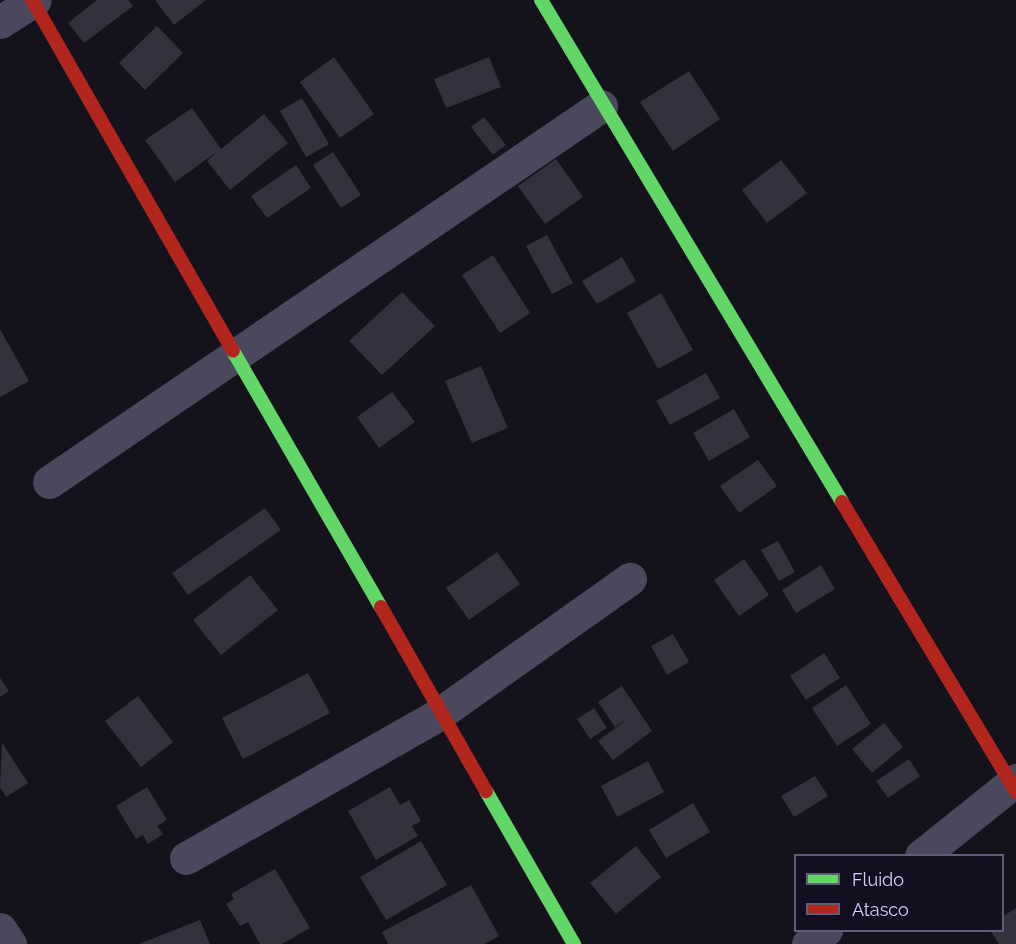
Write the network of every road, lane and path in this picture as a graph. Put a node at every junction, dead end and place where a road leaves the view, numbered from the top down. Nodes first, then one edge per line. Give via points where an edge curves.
1 (33, 0) edge
2 (541, 0) edge
3 (0, 22) edge
4 (601, 106) junction
5 (237, 357) junction
6 (49, 482) dead end
7 (630, 579) dead end
8 (440, 714) junction
9 (1014, 786) edge
10 (922, 854) edge
11 (186, 858) dead end
12 (0, 929) edge
13 (823, 932) edge
14 (10, 944) edge
15 (574, 944) edge
16 (808, 944) edge

1 - 3 street
1 - 5 street
2 - 4 street
4 - 5 street
4 - 9 street
5 - 6 street
5 - 8 street
7 - 8 street
8 - 11 street
8 - 15 street
9 - 10 street
12 - 14 street
13 - 16 street

